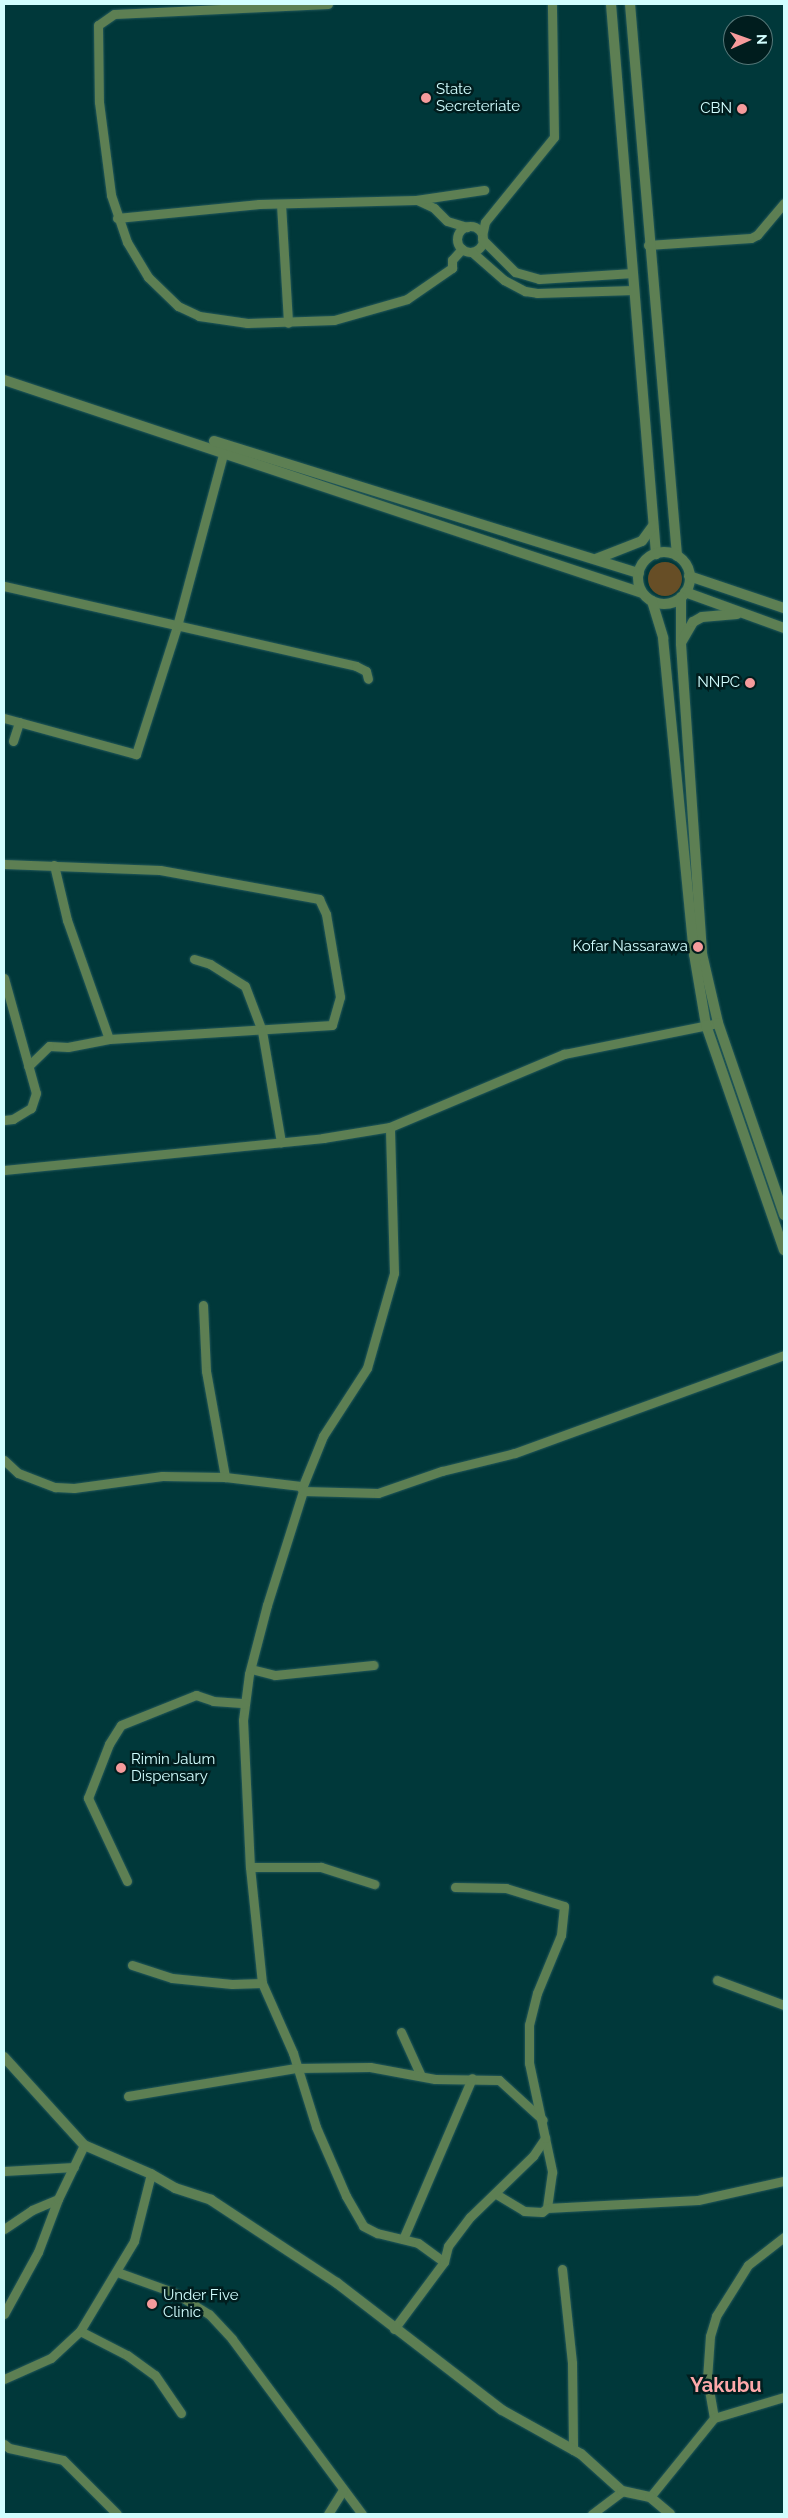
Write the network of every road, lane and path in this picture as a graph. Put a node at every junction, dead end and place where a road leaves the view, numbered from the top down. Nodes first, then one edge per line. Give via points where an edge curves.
1 (328, 4) edge
2 (552, 4) edge
3 (611, 4) edge
4 (630, 4) edge
5 (484, 190) dead end
6 (416, 200) junction
7 (784, 203) edge
8 (281, 204) junction
9 (117, 218) junction
10 (447, 221) junction
11 (485, 222) junction
12 (470, 227) junction
13 (482, 238) junction
14 (457, 240) junction
15 (648, 245) junction
16 (462, 249) junction
17 (472, 252) junction
18 (633, 273) junction
19 (634, 290) junction
20 (288, 323) junction
21 (4, 373) edge
22 (4, 380) edge
23 (224, 452) junction
24 (654, 522) junction
25 (656, 554) junction
26 (677, 556) junction
27 (596, 559) junction
28 (638, 573) junction
29 (689, 576) junction
30 (4, 586) edge
31 (642, 593) junction
32 (683, 594) junction
33 (652, 601) junction
34 (784, 608) edge
35 (743, 614) junction
36 (177, 626) junction
37 (784, 628) edge
38 (681, 644) junction
39 (368, 679) dead end
40 (4, 718) edge
41 (19, 722) junction
42 (13, 742) dead end
43 (4, 864) edge
44 (54, 865) junction
45 (194, 959) dead end
46 (4, 978) edge
47 (718, 1023) junction
48 (706, 1026) junction
49 (262, 1031) junction
50 (109, 1039) junction
51 (28, 1066) junction
52 (4, 1120) edge
53 (390, 1128) junction
54 (281, 1142) junction
55 (4, 1170) edge
56 (784, 1215) edge
57 (784, 1250) edge
58 (203, 1305) dead end
59 (784, 1355) edge
60 (4, 1460) edge
61 (225, 1477) junction
62 (303, 1489) junction
63 (373, 1665) dead end
64 (251, 1669) junction
65 (245, 1703) junction
66 (250, 1867) junction
67 (127, 1881) dead end
68 (374, 1884) dead end
69 (455, 1887) dead end
70 (132, 1965) dead end
71 (717, 1980) dead end
72 (262, 1983) junction
73 (784, 2005) edge
74 (401, 2032) dead end
75 (4, 2057) edge
76 (296, 2068) junction
77 (422, 2076) junction
78 (472, 2078) junction
79 (128, 2096) dead end
80 (543, 2120) junction
81 (545, 2138) junction
82 (84, 2145) junction
83 (74, 2167) junction
84 (4, 2171) edge
85 (151, 2174) junction
86 (784, 2181) edge
87 (496, 2194) junction
88 (58, 2199) junction
89 (547, 2208) junction
90 (4, 2229) edge
91 (784, 2238) edge
92 (403, 2239) junction
93 (444, 2262) junction
94 (562, 2269) dead end
95 (117, 2272) junction
96 (4, 2314) edge
97 (394, 2329) junction
98 (80, 2331) junction
99 (4, 2379) edge
100 (784, 2397) edge
101 (181, 2413) dead end
102 (714, 2418) junction
103 (4, 2444) edge
104 (573, 2450) junction
105 (342, 2490) junction
106 (622, 2491) junction
107 (650, 2497) junction
108 (117, 2514) edge
109 (328, 2514) edge
110 (362, 2514) edge
111 (592, 2514) edge
112 (670, 2514) edge

1 - 9 street via 114,14 98,25 99,102 111,196
2 - 11 street via 554,137
3 - 18 street
4 - 15 street
5 - 6 street
6 - 8 street
6 - 10 street via 434,208
7 - 15 street via 757,235 750,238
8 - 9 street
8 - 20 street
9 - 20 street via 148,277 178,306 199,316 219,320
10 - 12 street
10 - 14 street
11 - 12 street
11 - 13 street
12 - 13 street
12 - 14 street via 460,231
13 - 17 street via 480,247
13 - 18 street via 516,272 539,279
14 - 16 street
15 - 26 street
16 - 17 street
16 - 20 street via 452,260 452,268 406,299 334,320
17 - 19 street via 504,280 525,291
18 - 19 street
19 - 24 street
21 - 27 street
22 - 23 street
23 - 31 street
23 - 36 street
24 - 25 street
24 - 27 street via 642,541
25 - 26 street
25 - 28 street via 648,558
26 - 29 street via 685,564
27 - 28 street
28 - 31 street
29 - 32 street
29 - 34 street
30 - 36 street
31 - 33 street
32 - 33 street via 667,604
32 - 35 street
32 - 38 street
33 - 48 street via 663,638 694,954
35 - 37 street
35 - 38 street via 702,616 693,622
36 - 39 street via 356,666 366,671
36 - 41 street via 136,754
38 - 47 street via 702,954
40 - 41 street
41 - 42 street
43 - 44 street
44 - 49 street via 160,870 319,899 326,914 340,997 332,1026
44 - 50 street via 67,920
45 - 49 street via 210,964 245,986
46 - 51 street
47 - 48 street
47 - 56 street
48 - 53 street via 564,1054 481,1086
48 - 57 street
49 - 50 street
49 - 54 street
50 - 51 street via 68,1047 49,1046
51 - 52 street via 36,1093 31,1108 13,1119
53 - 54 street
53 - 62 street via 394,1273 367,1368 323,1436
54 - 55 street
58 - 61 street via 206,1371
59 - 62 street via 515,1453 442,1471 378,1493
60 - 61 street via 18,1473 55,1487 74,1488 162,1476
61 - 62 street
62 - 64 street
63 - 64 street via 275,1676
64 - 65 street
65 - 66 street via 245,1798
65 - 67 street via 213,1701 196,1695 136,1717 117,1731 88,1798
66 - 68 street via 321,1866
66 - 72 street
69 - 80 street via 506,1888 564,1906 561,1934 537,1993 529,2024 529,2063
70 - 72 street via 172,1978 232,1984
71 - 73 street
72 - 76 street via 293,2053
74 - 77 street
75 - 82 street
76 - 77 street via 370,2067
76 - 79 street
76 - 92 street via 331,2162 363,2226
77 - 78 street
78 - 80 street via 499,2080
78 - 92 street
80 - 81 street
81 - 87 street via 533,2156
81 - 89 street via 552,2172
82 - 83 street
82 - 85 street
83 - 84 street
83 - 88 street
85 - 95 street via 134,2241
85 - 97 street via 175,2188 211,2200 269,2236 337,2283
86 - 89 street via 698,2200
87 - 89 street via 524,2210 542,2212
87 - 93 street via 470,2217 448,2246
88 - 90 street via 32,2210
88 - 96 street via 38,2252
91 - 102 street via 748,2265 716,2316 710,2336 707,2378
92 - 93 street via 418,2243
93 - 97 street
94 - 104 street via 572,2363
95 - 98 street
95 - 105 street via 176,2293 209,2314 232,2339
97 - 104 street via 502,2410
98 - 99 street via 51,2358
98 - 101 street via 127,2355 155,2375
100 - 102 street
102 - 107 street
103 - 108 street via 9,2448 63,2460
104 - 106 street
105 - 109 street
105 - 110 street
106 - 107 street
106 - 111 street
107 - 112 street

